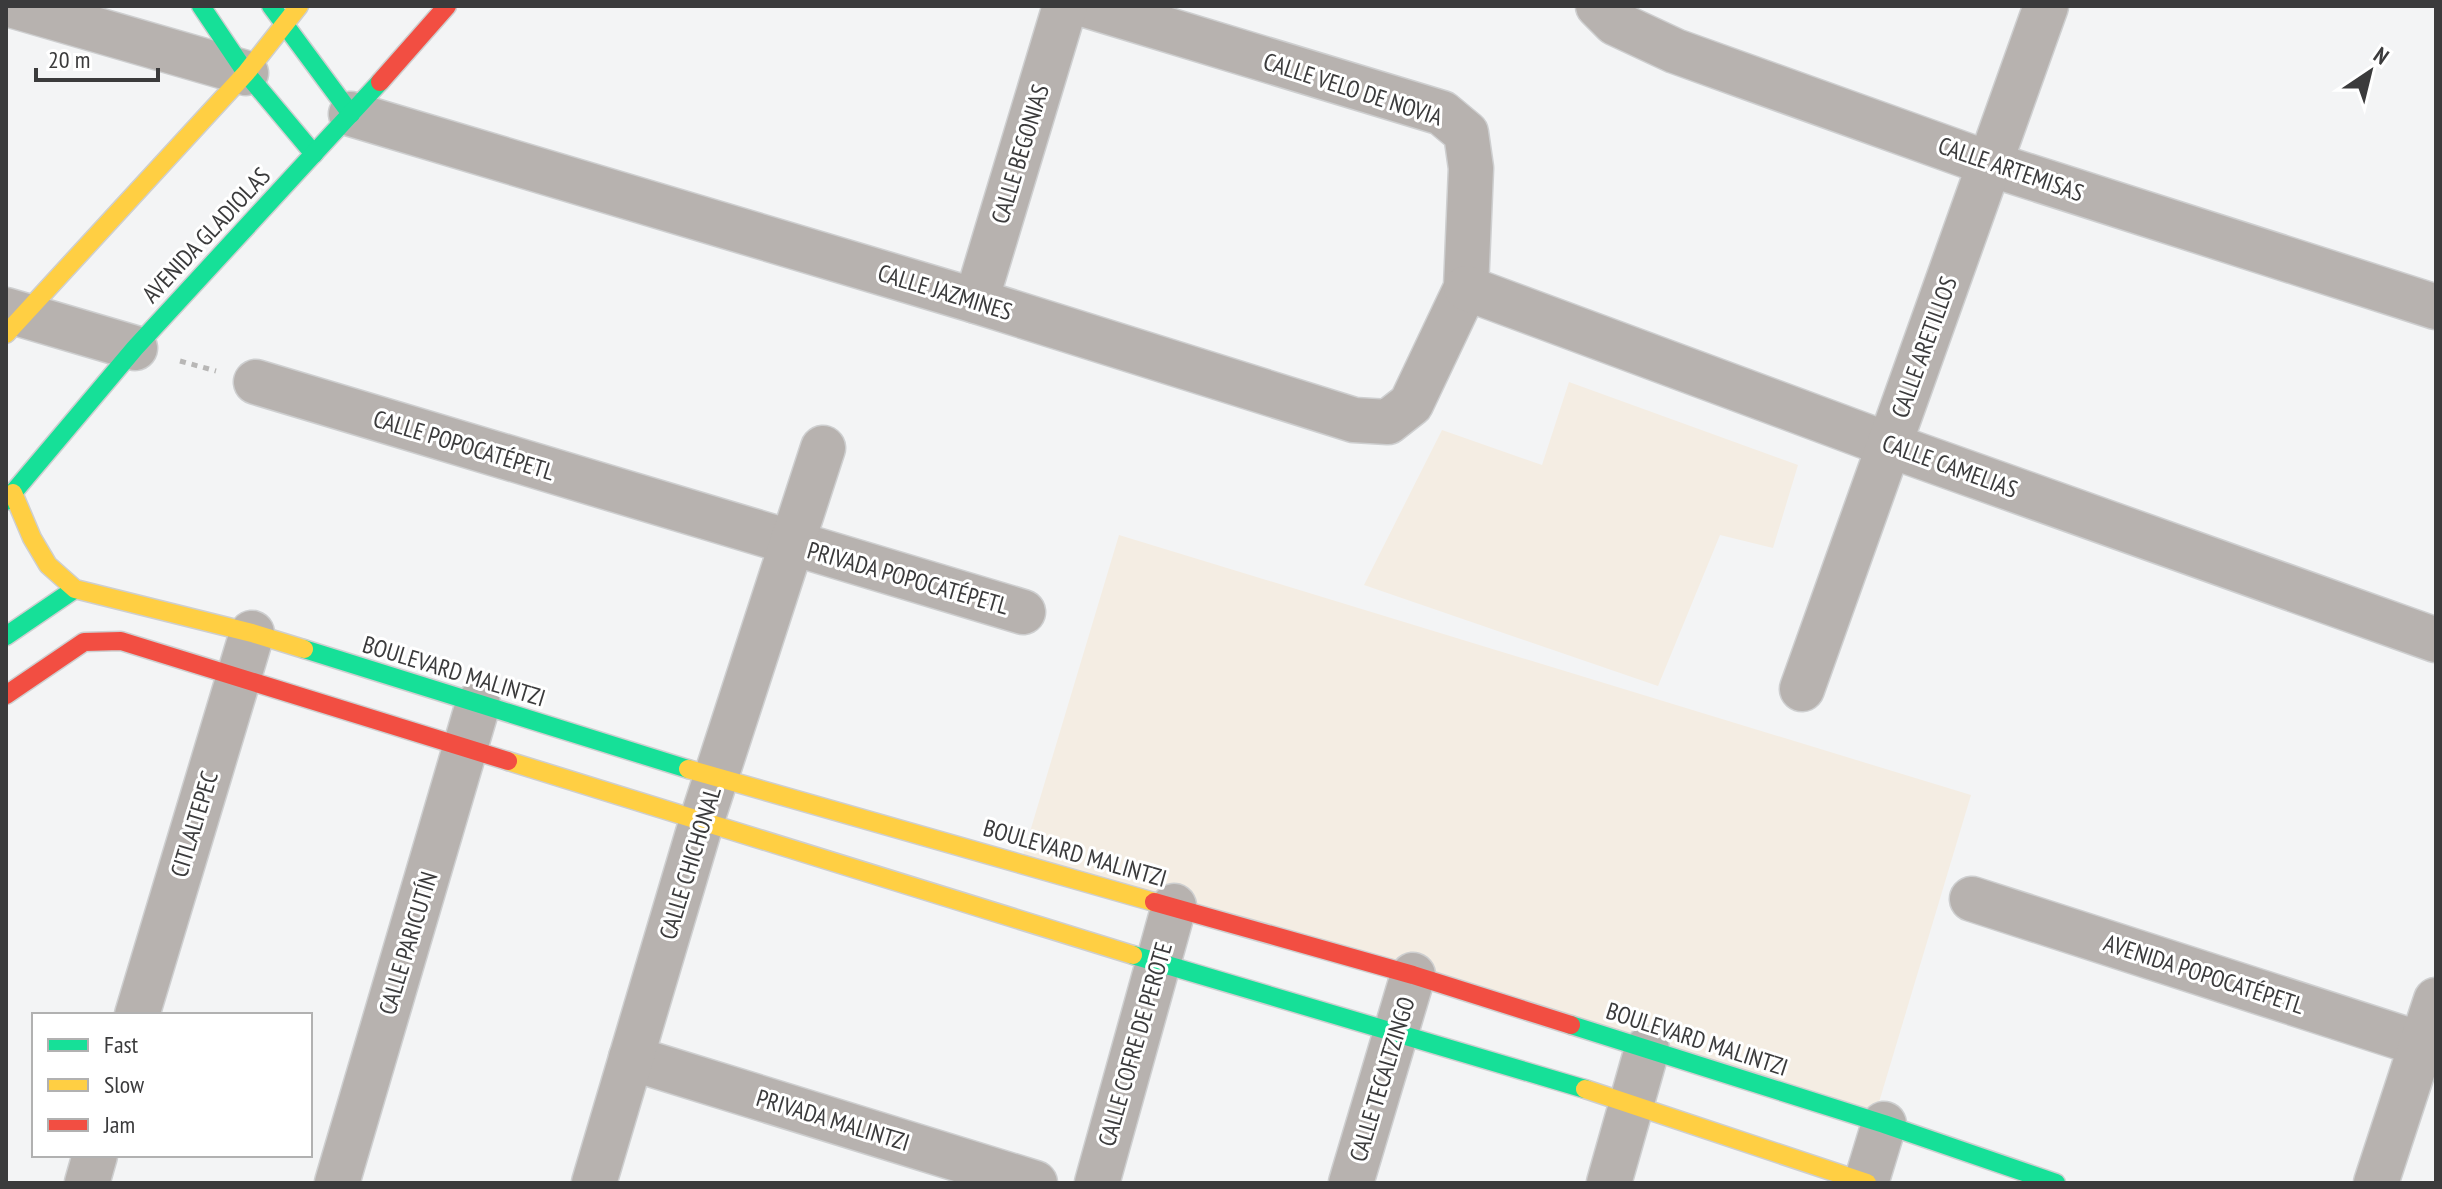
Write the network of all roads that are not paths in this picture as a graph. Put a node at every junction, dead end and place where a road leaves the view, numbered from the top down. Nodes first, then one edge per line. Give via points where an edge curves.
1 (14, 6) edge
2 (201, 6) edge
3 (271, 6) edge
4 (299, 6) edge
5 (447, 6) edge
6 (1065, 6) edge
7 (1089, 6) edge
8 (1598, 6) edge
9 (2046, 6) edge
10 (284, 24) junction
11 (246, 73) junction
12 (351, 114) junction
13 (314, 154) junction
14 (1990, 164) junction
15 (1466, 288) junction
16 (976, 301) junction
17 (2436, 307) edge
18 (12, 320) edge
19 (135, 348) junction
20 (256, 382) road end
21 (1889, 445) junction
22 (823, 448) dead end
23 (10, 497) edge
24 (793, 544) junction
25 (75, 589) junction
26 (1023, 612) dead end
27 (252, 633) junction
28 (6, 636) edge
29 (2436, 640) edge
30 (237, 677) junction
31 (1802, 689) dead end
32 (6, 695) edge
33 (478, 704) junction
34 (465, 750) junction
35 (716, 778) junction
36 (701, 823) junction
37 (1972, 899) dead end
38 (1174, 906) junction
39 (1158, 963) junction
40 (1413, 975) junction
41 (2436, 1000) edge
42 (138, 1013) edge
43 (1397, 1032) junction
44 (2429, 1046) edge
45 (1647, 1049) junction
46 (631, 1058) junction
47 (1633, 1103) junction
48 (1884, 1124) junction
49 (94, 1157) edge
50 (87, 1183) edge
51 (337, 1183) edge
52 (594, 1183) edge
53 (1035, 1183) edge
54 (1097, 1183) edge
55 (1351, 1183) edge
56 (1609, 1183) edge
57 (1867, 1183) edge
58 (2056, 1183) edge
59 (2376, 1183) edge

1 - 11 street
2 - 11 street
3 - 10 street
4 - 10 street
5 - 12 street, AVENIDA GLADIOLAS
6 - 16 street, CALLE BEGONIAS
7 - 15 street, CALLE VELO DE NOVIA via 1442,113 1466,133 1468,145
8 - 14 street, CALLE ARTEMISAS via 1615,23 1675,51
9 - 14 street, CALLE ARETILLOS
10 - 11 street
10 - 12 street
11 - 13 street
11 - 18 street
12 - 13 street, AVENIDA GLADIOLAS
12 - 16 street, CALLE JAZMINES
13 - 19 street, AVENIDA GLADIOLAS
14 - 17 street, CALLE ARTEMISAS
14 - 21 street, CALLE ARETILLOS
15 - 16 street, CALLE JAZMINES via 1411,404 1388,422 1354,420
15 - 21 street, CALLE CAMELIAS
18 - 19 street
19 - 23 street, AVENIDA GLADIOLAS
20 - 24 street, CALLE POPOCATÉPETL
21 - 29 street, CALLE CAMELIAS
21 - 31 street, CALLE ARETILLOS
22 - 24 street, CALLE CHICHONAL
23 - 25 street via 48,565
24 - 26 street, PRIVADA POPOCATÉPETL
24 - 35 street, CALLE CHICHONAL
25 - 27 street, BOULEVARD MALINTZI
25 - 28 street
27 - 30 street, CITLALTEPEC
27 - 33 street, BOULEVARD MALINTZI
30 - 32 street via 121,641 84,642
30 - 34 street
30 - 42 street, CITLALTEPEC
33 - 34 street, CALLE PARICUTÍN
33 - 35 street, BOULEVARD MALINTZI
34 - 36 street
34 - 51 street, CALLE PARICUTÍN
35 - 36 street, CALLE CHICHONAL
35 - 38 street, BOULEVARD MALINTZI
36 - 39 street
36 - 46 street, CALLE CHICHONAL
37 - 44 street, AVENIDA POPOCATÉPETL
38 - 39 street, CALLE COFRE DE PEROTE
38 - 40 street, BOULEVARD MALINTZI
39 - 43 street
39 - 54 street, CALLE COFRE DE PEROTE
40 - 43 street, CALLE TECALTZINGO
40 - 45 street, BOULEVARD MALINTZI
41 - 44 street
43 - 47 street
43 - 55 street, CALLE TECALTZINGO
44 - 59 street
45 - 47 street
45 - 48 street, BOULEVARD MALINTZI
46 - 52 street, CALLE CHICHONAL
46 - 53 street, PRIVADA MALINTZI
47 - 56 street
47 - 57 street
48 - 57 street
48 - 58 street, BOULEVARD MALINTZI
49 - 50 street

